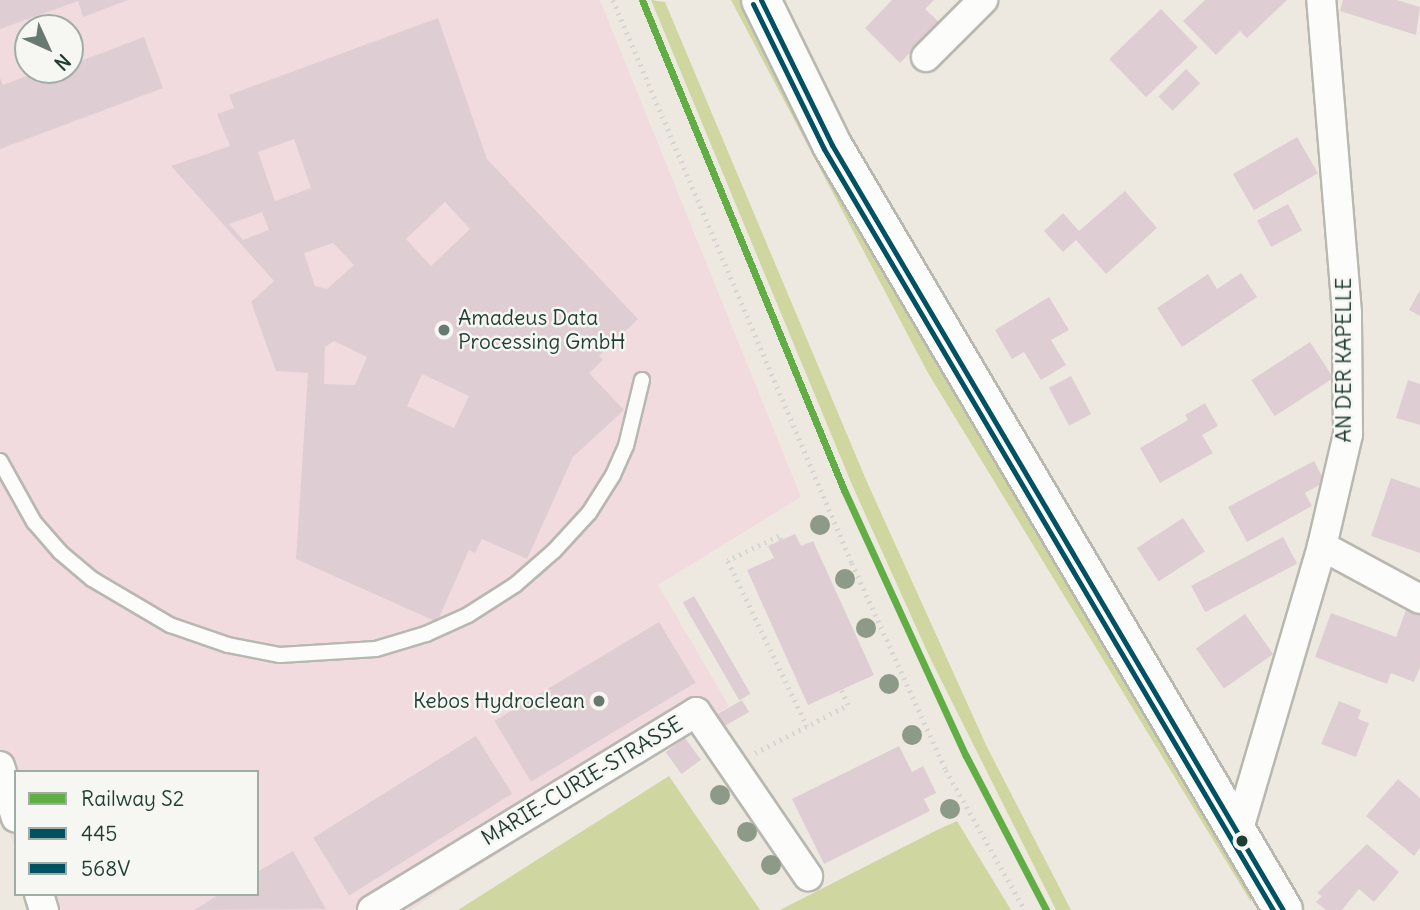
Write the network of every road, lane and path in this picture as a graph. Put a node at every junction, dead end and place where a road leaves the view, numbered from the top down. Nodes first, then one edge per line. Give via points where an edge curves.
1 (613, 0) edge
2 (761, 0) edge
3 (983, 0) edge
4 (1321, 0) edge
5 (926, 57) dead end
6 (642, 380) dead end
7 (0, 461) edge
8 (781, 540) dead end
9 (1322, 547) junction
10 (1420, 599) edge
11 (841, 690) dead end
12 (807, 726) junction
13 (732, 765) junction
14 (0, 766) edge
15 (14, 812) edge
16 (1238, 832) junction
17 (808, 876) dead end
18 (372, 910) edge
19 (1025, 910) edge
20 (1283, 910) edge

1 - 19 path via 852,564 946,771
2 - 16 main road via 832,145
3 - 5 street
4 - 9 street, AN DER KAPELLE via 1347,313 1348,420 1337,493
6 - 7 lane via 626,446 613,475 589,513 554,551 515,585 468,615 376,649 280,655 228,645 170,625 92,579 60,552 34,522
8 - 12 path via 779,536 728,561
9 - 10 street
9 - 16 street, AN DER KAPELLE
11 - 12 path via 848,705
12 - 13 path
13 - 17 street, MARIE-CURIE-STRASSE
13 - 18 street, MARIE-CURIE-STRASSE via 696,712
14 - 15 street
16 - 20 main road

